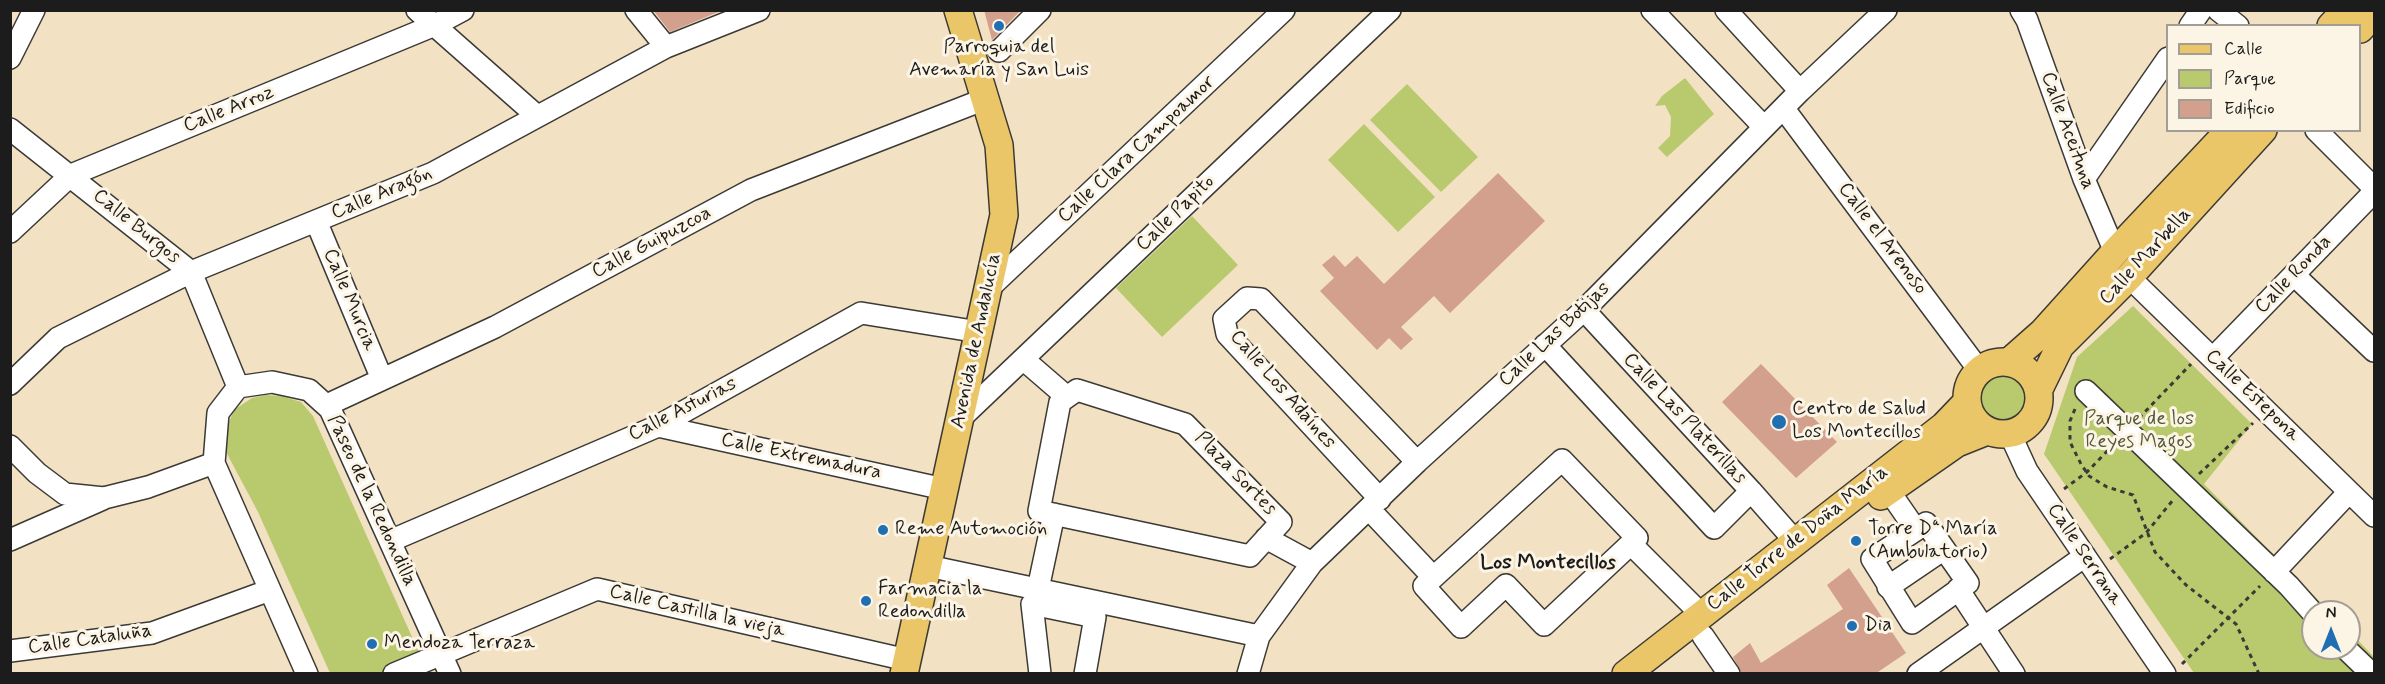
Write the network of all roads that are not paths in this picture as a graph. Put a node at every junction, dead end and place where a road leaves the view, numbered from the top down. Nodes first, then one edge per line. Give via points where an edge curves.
1 (34, 10) edge
2 (417, 10) edge
3 (463, 10) edge
4 (636, 10) edge
5 (759, 10) edge
6 (958, 10) edge
7 (1040, 10) edge
8 (1284, 10) edge
9 (1390, 10) edge
10 (1652, 10) edge
11 (1726, 10) edge
12 (1886, 10) edge
13 (2201, 10) edge
14 (2218, 10) edge
15 (2346, 10) edge
16 (2374, 13) edge
17 (2027, 14) edge
18 (2191, 24) edge
19 (2236, 24) edge
20 (2333, 24) edge
21 (435, 25) junction
22 (2361, 28) edge
23 (666, 47) junction
24 (999, 51) dead end
25 (10, 58) edge
26 (2166, 61) edge
27 (1800, 91) junction
28 (985, 99) junction
29 (1784, 109) junction
30 (537, 116) junction
31 (1764, 127) junction
32 (10, 129) edge
33 (2228, 132) edge
34 (2261, 132) edge
35 (2318, 132) edge
36 (71, 175) junction
37 (2084, 179) junction
38 (2374, 190) edge
39 (316, 221) junction
40 (10, 232) edge
41 (2115, 252) junction
42 (191, 272) junction
43 (2294, 275) junction
44 (2129, 277) junction
45 (989, 288) junction
46 (1584, 310) junction
47 (979, 332) junction
48 (2372, 344) edge
49 (1545, 345) junction
50 (2213, 358) junction
51 (1023, 359) junction
52 (2009, 362) junction
53 (1979, 370) junction
54 (382, 379) junction
55 (10, 384) edge
56 (238, 387) junction
57 (2039, 389) junction
58 (2086, 391) road end
59 (1067, 397) junction
60 (1967, 402) junction
61 (327, 405) junction
62 (962, 417) junction
63 (658, 426) junction
64 (1998, 432) junction
65 (10, 446) edge
66 (214, 462) junction
67 (1417, 462) junction
68 (944, 489) junction
69 (1751, 491) junction
70 (1889, 491) junction
71 (2349, 492) junction
72 (111, 496) junction
73 (1374, 504) junction
74 (1054, 514) junction
75 (2374, 516) edge
76 (1917, 530) junction
77 (1266, 538) junction
78 (10, 540) edge
79 (390, 541) junction
80 (1795, 541) junction
81 (1631, 543) junction
82 (1944, 549) junction
83 (1312, 563) junction
84 (2090, 563) junction
85 (928, 566) junction
86 (2274, 572) junction
87 (1433, 577) junction
88 (1888, 587) junction
89 (1038, 589) junction
90 (270, 590) junction
91 (1958, 590) junction
92 (2301, 600) edge
93 (1070, 604) junction
94 (1702, 625) junction
95 (1983, 627) junction
96 (1259, 636) junction
97 (10, 651) edge
98 (441, 654) junction
99 (2358, 660) edge
100 (906, 667) edge
101 (2172, 670) edge
102 (307, 674) edge
103 (394, 674) edge
104 (450, 674) edge
105 (1040, 674) edge
106 (1085, 674) edge
107 (1248, 674) edge
108 (1626, 674) edge
109 (1656, 674) edge
110 (1729, 674) edge
111 (1918, 674) edge
112 (2014, 674) edge
113 (2372, 674) edge

1 - 25 street
2 - 21 street
3 - 21 street, Calle Arroz
4 - 23 street
5 - 23 street, Calle Aragón
6 - 28 main road, Avenida de Andalucía
7 - 24 street
8 - 45 street, Calle Clara Campoamor
9 - 51 street, Calle Papito
10 - 31 street
11 - 27 street
12 - 27 street, Calle Las Botijas
13 - 18 street
14 - 19 street
15 - 20 main road
16 - 22 main road
17 - 37 street, Calle Aceituna
21 - 30 street
21 - 36 street, Calle Arroz
23 - 30 street, Calle Aragón
26 - 37 street
27 - 29 street, Calle Las Botijas
28 - 45 main road, Avenida de Andalucía via 999,145 1004,215
28 - 54 street, Calle Guipuzcoa via 751,190 495,327
29 - 31 street, Calle Las Botijas
29 - 53 street, Calle el Arenoso
30 - 39 street, Calle Aragón via 433,173
31 - 46 street, Calle Las Botijas
32 - 36 street, Calle Burgos
33 - 41 main road, Calle Marbella
34 - 44 main road, Calle Marbella
35 - 38 street
36 - 40 street, Calle Arroz
36 - 42 street, Calle Burgos
37 - 41 street, Calle Aceituna
38 - 43 street, Calle Ronda
39 - 42 street, Calle Aragón
39 - 54 street, Calle Murcia
41 - 52 main road, Calle Marbella via 2043,332
42 - 55 street, Calle Aragón via 58,338
42 - 56 street, Calle Burgos
43 - 48 street
43 - 50 street, Calle Ronda
44 - 50 street, Calle Estepona
44 - 57 main road, Calle Marbella via 2060,346
45 - 47 main road, Avenida de Andalucía
46 - 49 street, Calle Las Botijas
46 - 69 street, Calle Las Platerillas
47 - 62 main road, Avenida de Andalucía
47 - 63 street, Calle Asturias via 861,313
49 - 67 street, Calle Las Botijas
49 - 69 street, Calle Las Platerillas via 1714,528
50 - 71 street, Calle Estepona
51 - 59 street
51 - 62 street, Calle Papito
52 - 53 main road via 1993,363
52 - 57 main road via 2028,371
53 - 60 main road via 1967,390
54 - 61 street, Calle Guipuzcoa
56 - 61 street, Paseo de la Redondilla via 272,382 309,390
56 - 66 street via 218,413
57 - 64 main road via 2038,409 2028,425
58 - 86 street
59 - 74 street via 1060,402 1039,511
59 - 77 street, Plaza Sortes via 1077,390 1185,424 1281,522
60 - 64 main road via 1973,419
60 - 80 main road, Calle Torre de Doña María via 1944,426
61 - 79 street, Paseo de la Redondilla
62 - 68 main road, Avenida de Andalucía
63 - 68 street, Calle Extremadura
63 - 79 street, Calle Asturias
64 - 70 main road, Calle Torre de Doña María via 1957,443
64 - 84 street, Calle Serrana
65 - 72 street via 65,494
66 - 72 street via 148,487
66 - 90 street
67 - 73 street, Calle Las Botijas
67 - 73 street, Calle Los Adaínes via 1261,299 1247,298 1224,319 1227,334
68 - 85 main road, Avenida de Andalucía
69 - 80 street
70 - 76 street
70 - 94 main road, Calle Torre de Doña María
71 - 75 street, Calle Estepona
71 - 86 street
72 - 78 street
73 - 83 street, Calle Las Botijas
73 - 87 street
74 - 77 street, Plaza Sortes via 1250,556
74 - 89 street
76 - 82 street via 1926,523
76 - 88 street via 1872,559
77 - 83 street, Plaza Sortes
79 - 98 street, Paseo de la Redondilla
80 - 94 main road, Calle Torre de Doña María
81 - 87 street via 1637,538 1562,460
81 - 87 street via 1544,626 1506,585 1461,627 1424,586
81 - 94 street
82 - 88 street
82 - 91 street via 1968,583
83 - 96 street, Calle Las Botijas
84 - 95 street
84 - 101 street, Calle Serrana
85 - 89 street
85 - 100 main road, Avenida de Andalucía
86 - 92 street
88 - 91 street via 1912,623
89 - 93 street
90 - 97 street, Calle Cataluña via 152,633
90 - 102 street
91 - 95 street
93 - 96 street
93 - 105 street via 1032,604
93 - 106 street via 1095,617
94 - 108 main road, Calle Torre de Doña María
94 - 109 main road, Calle Torre de Doña María
94 - 110 street
95 - 111 street
95 - 112 street
96 - 107 street, Calle Las Botijas
98 - 100 street, Calle Castilla la vieja via 597,589
98 - 103 street, Calle Castilla la vieja
98 - 104 street, Paseo de la Redondilla
99 - 113 street

